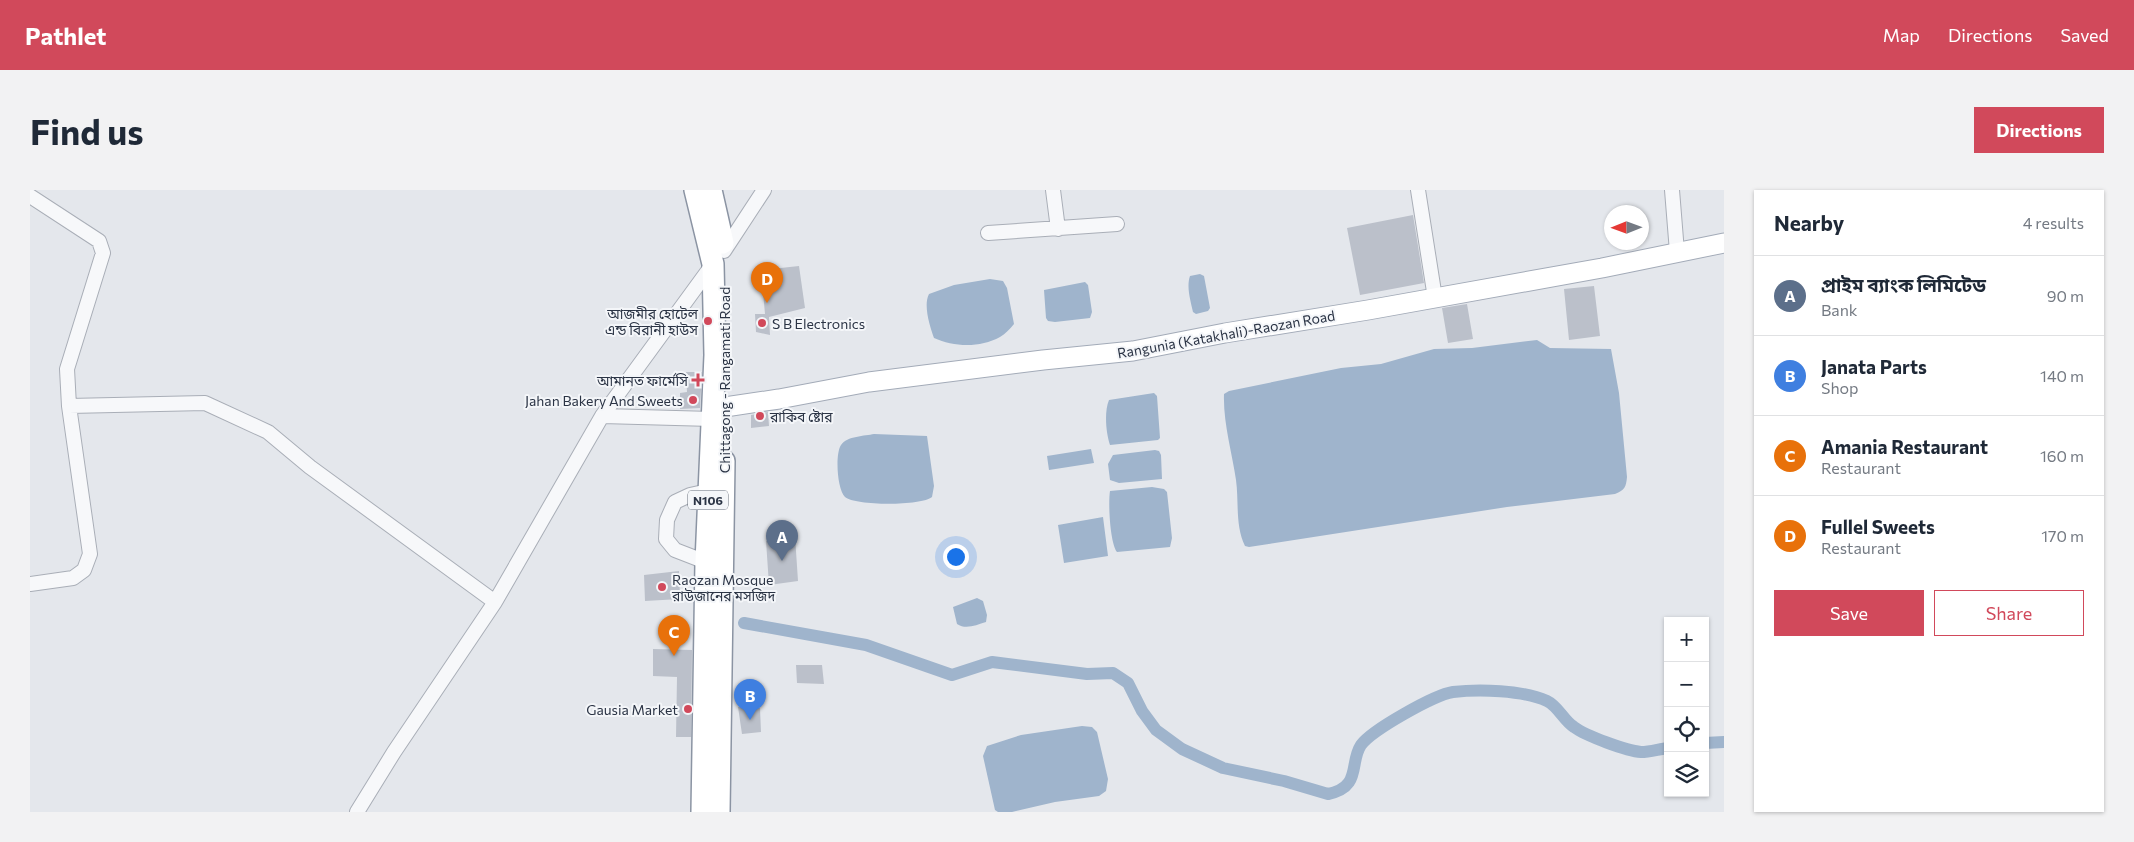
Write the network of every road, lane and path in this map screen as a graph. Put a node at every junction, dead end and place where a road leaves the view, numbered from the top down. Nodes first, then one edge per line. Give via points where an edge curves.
1 (695, 190) edge
2 (710, 190) edge
3 (764, 190) edge
4 (1053, 190) edge
5 (1418, 190) edge
6 (1672, 190) edge
7 (30, 196) edge
8 (1117, 224) dead end
9 (1058, 228) junction
10 (988, 233) dead end
11 (1724, 243) edge
12 (1677, 252) junction
13 (718, 258) junction
14 (1435, 298) junction
15 (69, 406) junction
16 (719, 413) junction
17 (602, 416) junction
18 (708, 491) junction
19 (706, 562) junction
20 (30, 584) edge
21 (495, 602) junction
22 (357, 812) edge
23 (702, 812) edge
24 (719, 812) edge

1 - 13 highway, Chittagong - Rangamati Road / N106
2 - 13 highway, Chittagong - Rangamati Road / N106
3 - 13 street
4 - 9 street
5 - 14 street
6 - 12 street
7 - 15 street via 99,242 103,253 67,369
8 - 9 street
9 - 10 street
11 - 12 main road, Rangunia (Katakhali)-Raozan Road
12 - 14 main road, Rangunia (Katakhali)-Raozan Road
13 - 16 highway, Chittagong - Rangamati Road / N106 via 715,355
13 - 17 street
14 - 16 main road, Rangunia (Katakhali)-Raozan Road via 1133,351 869,382
15 - 20 street via 90,554 84,570 73,578
15 - 21 street via 205,403 268,432 310,467
16 - 17 street
16 - 18 highway, Chittagong - Rangamati Road / N106
16 - 24 highway, Chittagong - Rangamati Road / N106
17 - 21 street
18 - 19 highway, Chittagong - Rangamati Road / N106
18 - 19 street via 675,502 667,520 666,539 675,550
19 - 23 highway, Chittagong - Rangamati Road / N106
21 - 22 street

